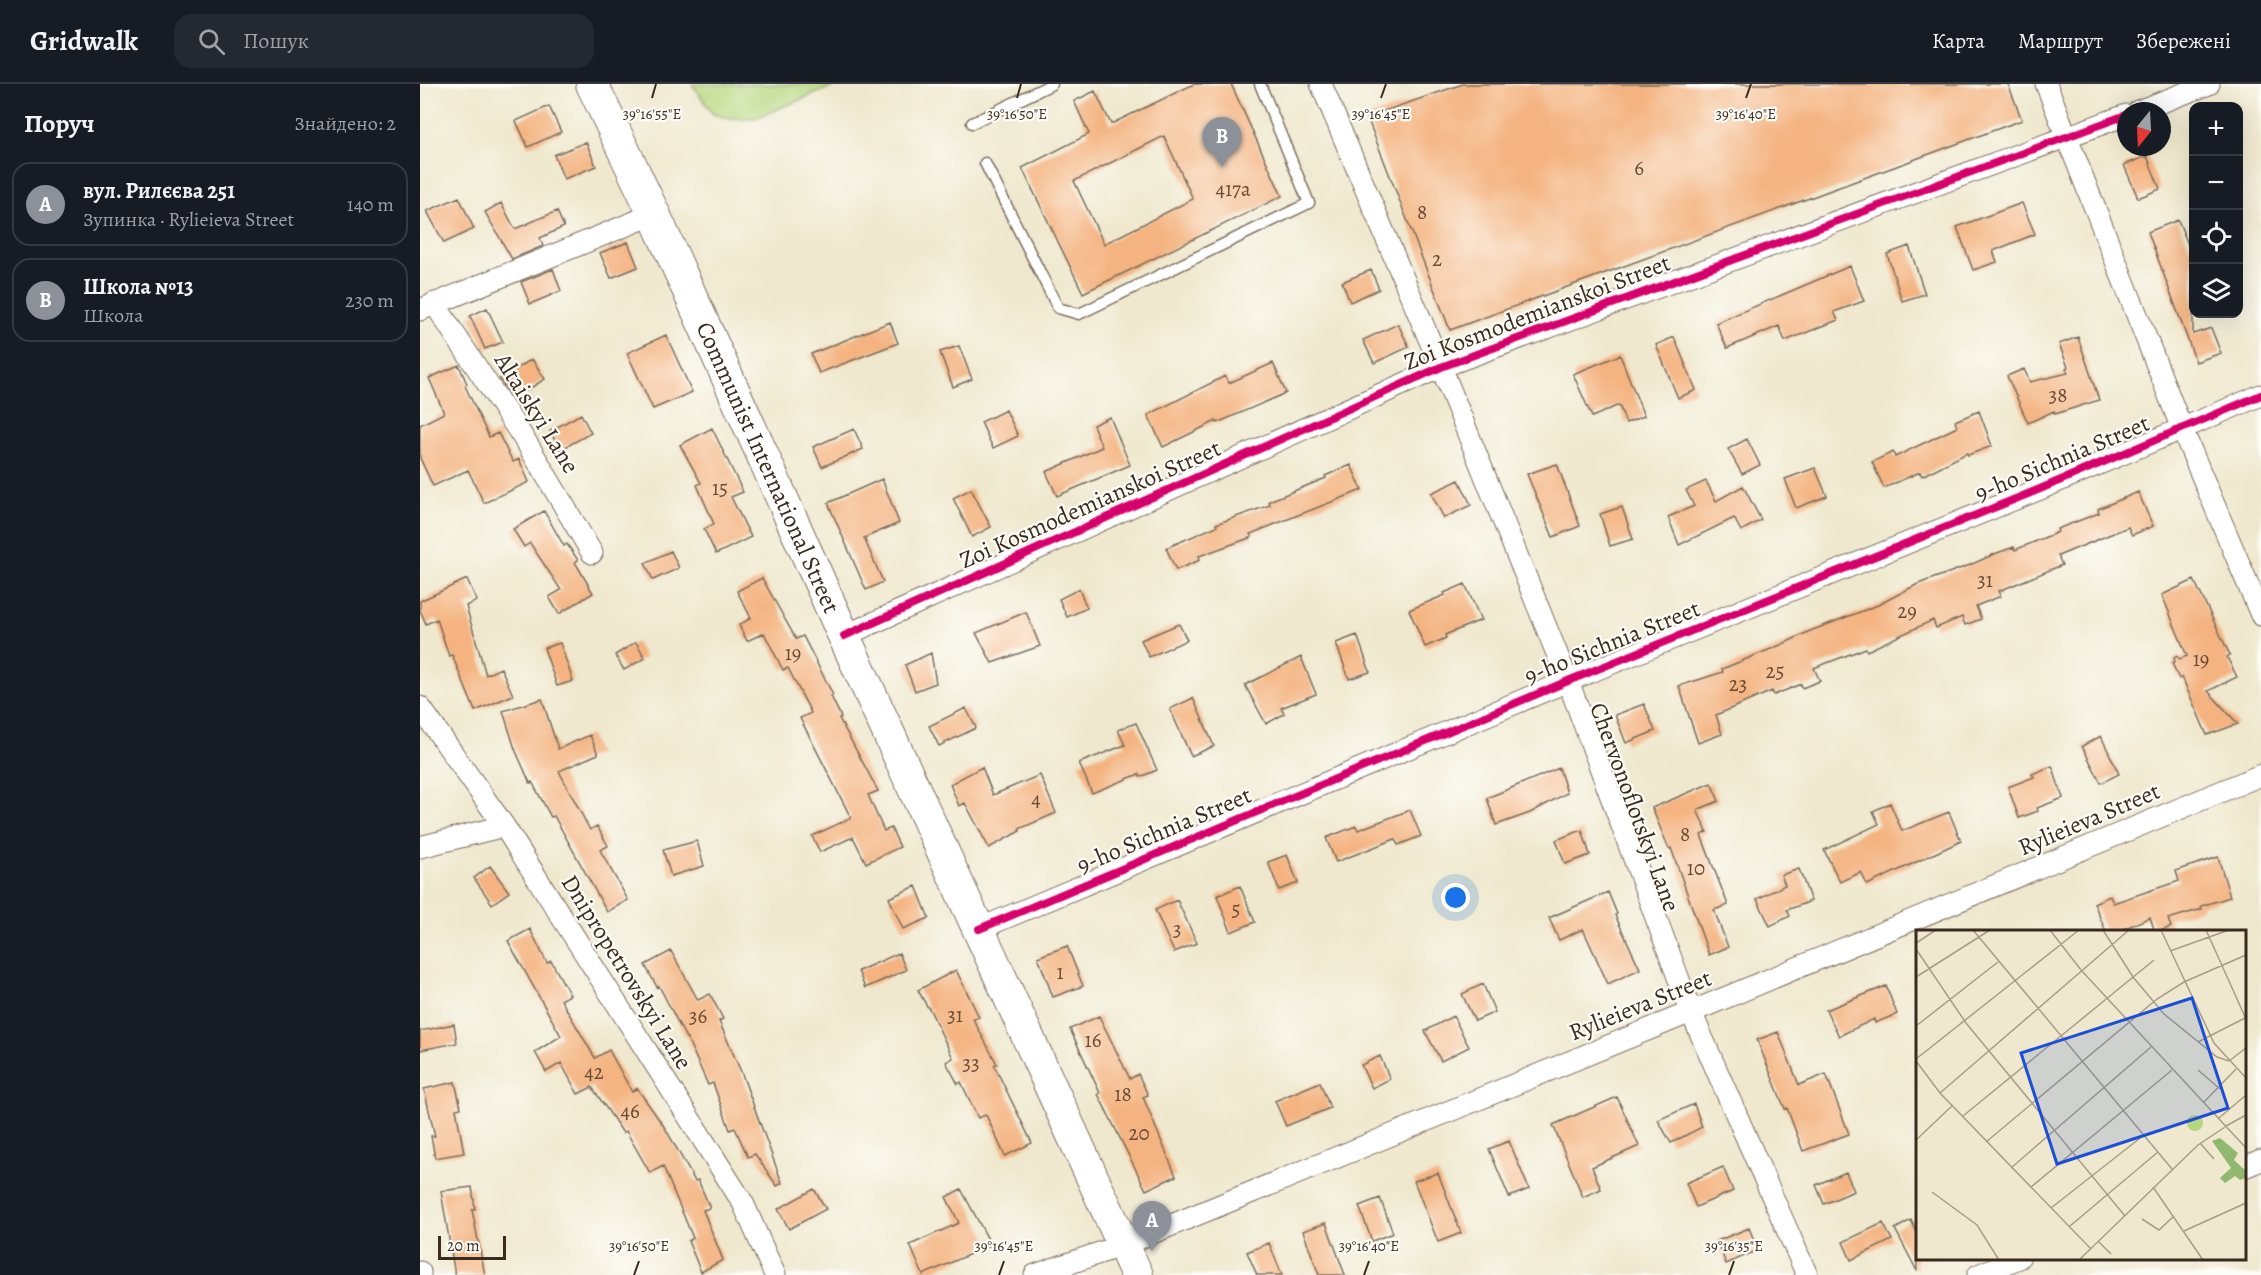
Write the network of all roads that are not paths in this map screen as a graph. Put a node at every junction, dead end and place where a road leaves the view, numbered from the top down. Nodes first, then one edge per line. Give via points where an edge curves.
1 (592, 84) edge
2 (1052, 84) edge
3 (1260, 84) edge
4 (2046, 84) edge
5 (2209, 84) edge
6 (1328, 86) edge
7 (2162, 102) edge
8 (2117, 119) edge
9 (972, 123) dead end
10 (2067, 138) junction
11 (985, 163) dead end
12 (654, 214) junction
13 (427, 306) edge
14 (1441, 367) junction
15 (2261, 395) edge
16 (2182, 429) junction
17 (592, 553) dead end
18 (2261, 615) edge
19 (844, 636) junction
20 (1568, 681) junction
21 (420, 707) edge
22 (2261, 775) edge
23 (504, 826) junction
24 (420, 847) edge
25 (979, 929) junction
26 (1691, 1012) junction
27 (2261, 1160) edge
28 (2246, 1166) edge
29 (1123, 1245) junction
30 (2014, 1260) edge
31 (775, 1275) edge
32 (1035, 1275) edge
33 (1137, 1275) edge
34 (1807, 1275) edge
35 (1978, 1275) edge

1 - 12 main road, Communist International Street
2 - 9 lane
3 - 11 lane via 1309,203 1079,314 1058,308
4 - 10 street
5 - 7 street
6 - 14 street, Chervonoflotskyi Lane
8 - 10 street, Zoi Kosmodemianskoi Street
10 - 14 street, Zoi Kosmodemianskoi Street
10 - 16 street
12 - 13 street, Altaiskyi Lane
12 - 19 main road, Communist International Street
13 - 17 street, Altaiskyi Lane via 528,445
14 - 19 street, Zoi Kosmodemianskoi Street
14 - 20 street, Chervonoflotskyi Lane
15 - 16 street, 9-ho Sichnia Street
16 - 18 street
16 - 20 street, 9-ho Sichnia Street
19 - 25 main road, Communist International Street
20 - 25 street, 9-ho Sichnia Street
20 - 26 street, Chervonoflotskyi Lane
21 - 23 street, Dnipropetrovskyi Lane
22 - 26 street, Rylieieva Street
23 - 24 street
23 - 31 street, Dnipropetrovskyi Lane via 742,1203
25 - 29 main road, Communist International Street
26 - 29 street, Rylieieva Street
26 - 34 street, Chervonoflotskyi Lane
27 - 28 street
29 - 32 street, Rylieieva Street
29 - 33 main road, Communist International Street
30 - 35 street

